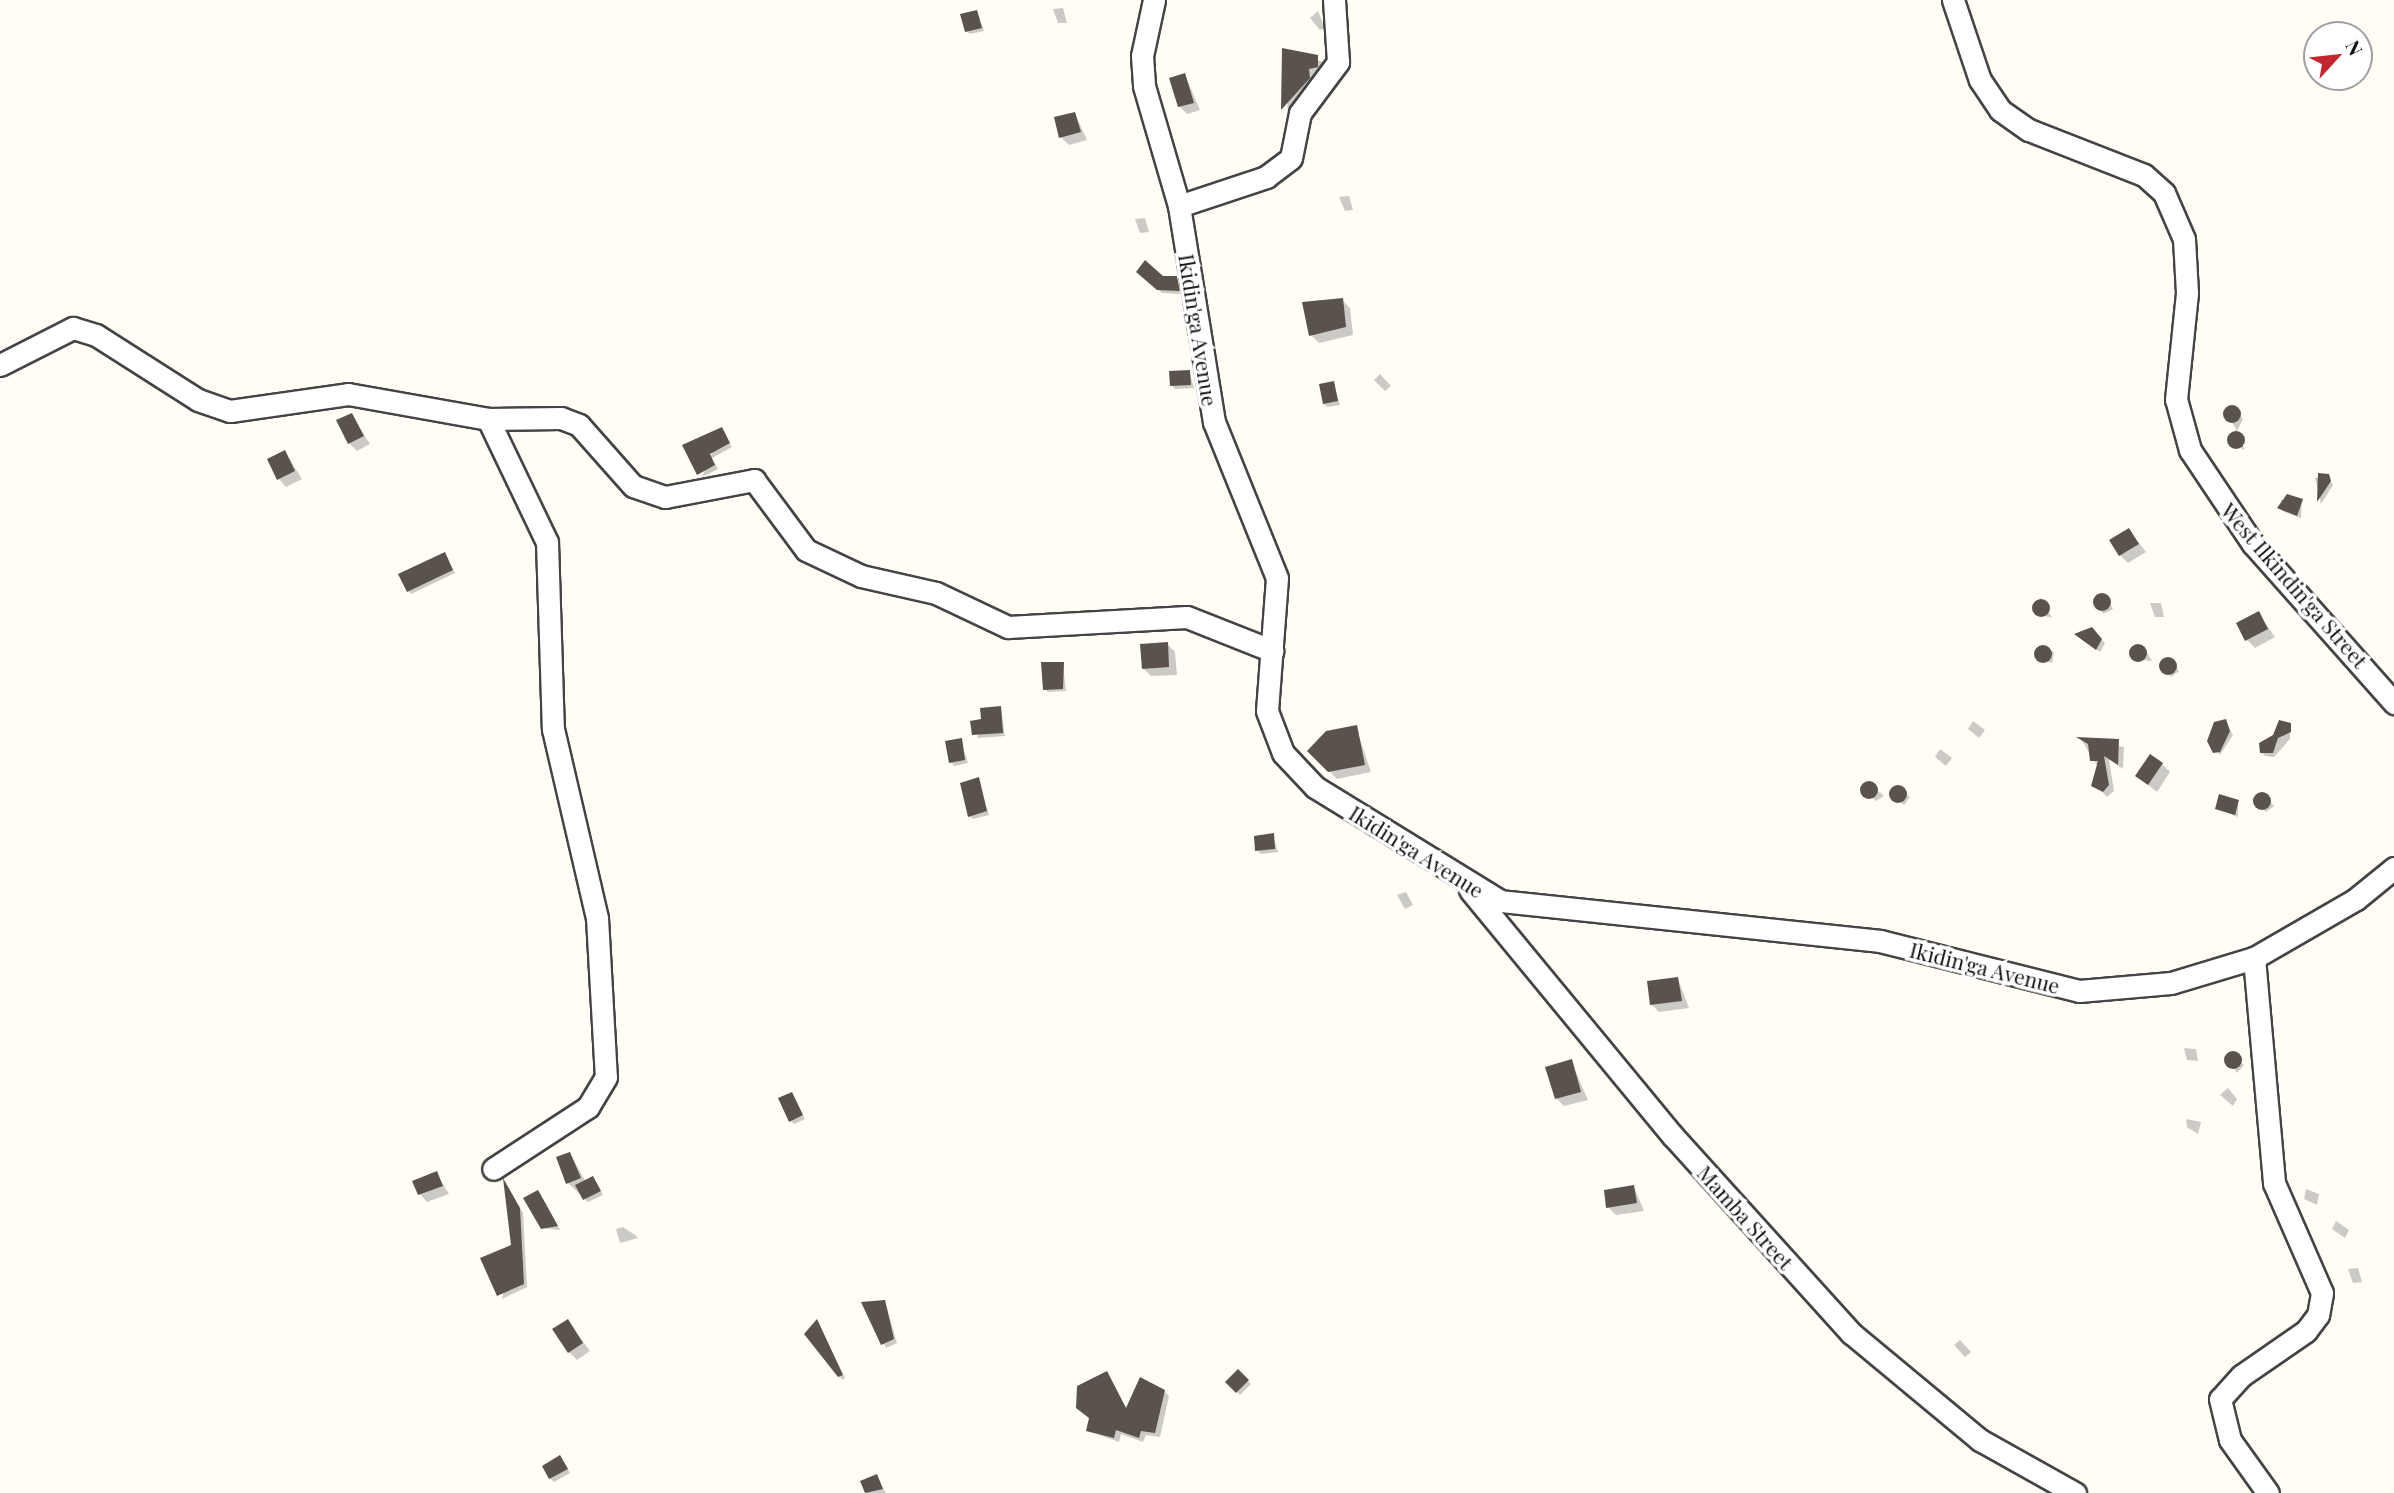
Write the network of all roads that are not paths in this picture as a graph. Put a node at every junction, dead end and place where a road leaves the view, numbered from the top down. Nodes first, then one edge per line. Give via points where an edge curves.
1 (1154, 0) edge
2 (1334, 0) edge
3 (1953, 0) edge
4 (1179, 206) junction
5 (0, 365) edge
6 (488, 419) junction
7 (1273, 651) junction
8 (2394, 704) edge
9 (2394, 868) edge
10 (1466, 886) junction
11 (2254, 958) junction
12 (493, 1169) dead end
13 (2075, 1493) edge
14 (2268, 1493) edge

1 - 4 street, Ikidin'ga Avenue via 1142,56 1144,86
2 - 4 street via 1338,62 1300,113 1291,159 1266,177
3 - 8 street, West Ilkindin'ga Street via 1980,80 2000,110 2029,131 2144,175 2164,193 2183,239 2187,293 2176,398 2190,450 2253,544
4 - 7 street, Ikidin'ga Avenue via 1214,422 1277,578
5 - 6 street via 73,328 96,335 198,400 230,411 348,394
6 - 7 street via 570,420 624,478 652,494 681,496 737,479 754,480 806,550 862,576 936,593 1008,627 1187,617
6 - 12 street via 547,542 553,729 597,918 606,1077 587,1107
7 - 10 street, Ikidin'ga Avenue via 1267,711 1297,772
9 - 11 street, Ikidin'ga Avenue via 2356,900
10 - 11 street, Ikidin'ga Avenue via 1521,905 1880,940 2079,991 2171,983
10 - 13 street, Mamba Street via 1673,1136 1851,1333 1980,1440
11 - 14 street via 2274,1183 2322,1293 2318,1315 2306,1331 2241,1376 2220,1399 2230,1440

